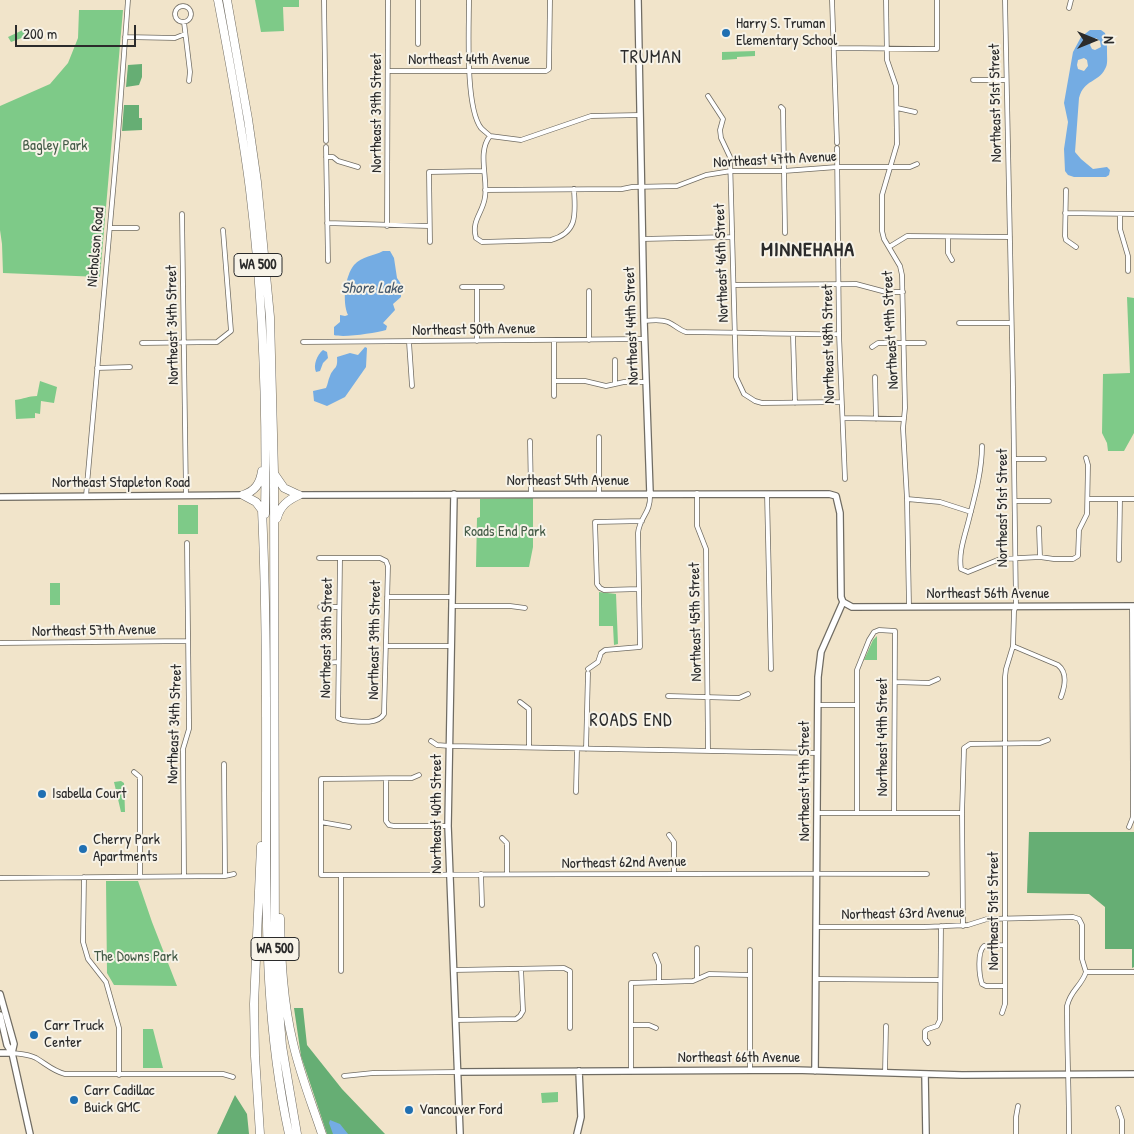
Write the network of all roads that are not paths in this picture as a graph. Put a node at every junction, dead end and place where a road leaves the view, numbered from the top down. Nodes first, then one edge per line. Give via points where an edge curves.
1 (128, 0) edge
2 (180, 0) edge
3 (218, 0) edge
4 (227, 0) edge
5 (324, 0) edge
6 (388, 0) edge
7 (418, 0) edge
8 (469, 0) edge
9 (550, 0) edge
10 (638, 0) edge
11 (832, 0) edge
12 (886, 0) edge
13 (937, 0) edge
14 (1005, 0) edge
15 (1071, 0) edge
16 (181, 6) junction
17 (1069, 8) dead end
18 (184, 22) junction
19 (185, 34) junction
20 (125, 37) junction
21 (418, 44) dead end
22 (835, 48) junction
23 (887, 49) junction
24 (389, 71) junction
25 (469, 72) junction
26 (973, 80) dead end
27 (1006, 80) junction
28 (189, 81) dead end
29 (708, 96) dead end
30 (781, 107) dead end
31 (897, 108) junction
32 (915, 112) dead end
33 (640, 115) junction
34 (490, 136) junction
35 (326, 141) dead end
36 (326, 147) dead end
37 (326, 157) junction
38 (917, 164) dead end
39 (358, 167) dead end
40 (837, 167) junction
41 (890, 167) junction
42 (484, 171) junction
43 (731, 171) junction
44 (784, 171) junction
45 (641, 187) junction
46 (574, 188) junction
47 (485, 190) junction
48 (1066, 190) dead end
49 (1065, 213) junction
50 (182, 214) dead end
51 (1120, 214) junction
52 (1134, 214) edge
53 (327, 223) junction
54 (387, 226) junction
55 (429, 226) junction
56 (110, 228) junction
57 (137, 228) dead end
58 (223, 230) dead end
59 (785, 233) dead end
60 (731, 237) junction
61 (948, 237) junction
62 (1010, 237) junction
63 (642, 239) junction
64 (430, 242) dead end
65 (890, 247) junction
66 (1076, 247) dead end
67 (952, 260) dead end
68 (328, 261) dead end
69 (1128, 271) dead end
70 (838, 284) junction
71 (735, 285) junction
72 (462, 287) dead end
73 (477, 287) junction
74 (502, 287) dead end
75 (590, 291) dead end
76 (903, 292) junction
77 (644, 321) junction
78 (959, 323) dead end
79 (1011, 323) junction
80 (735, 332) junction
81 (839, 334) junction
82 (793, 335) junction
83 (554, 340) junction
84 (589, 340) junction
85 (644, 340) junction
86 (477, 341) junction
87 (303, 342) dead end
88 (409, 342) junction
89 (904, 342) junction
90 (142, 343) dead end
91 (184, 343) junction
92 (924, 343) dead end
93 (872, 347) dead end
94 (615, 360) dead end
95 (130, 367) dead end
96 (97, 368) junction
97 (875, 377) dead end
98 (554, 381) junction
99 (646, 382) junction
100 (615, 384) junction
101 (412, 386) dead end
102 (554, 396) dead end
103 (841, 402) junction
104 (795, 403) junction
105 (844, 418) junction
106 (876, 419) junction
107 (904, 419) junction
108 (265, 429) junction
109 (599, 437) dead end
110 (530, 441) dead end
111 (982, 446) dead end
112 (1086, 458) dead end
113 (1014, 459) junction
114 (1044, 459) dead end
115 (274, 473) junction
116 (846, 479) dead end
117 (650, 493) junction
118 (698, 493) junction
119 (454, 494) junction
120 (531, 494) junction
121 (599, 494) junction
122 (767, 494) junction
123 (186, 495) junction
124 (243, 495) junction
125 (299, 495) junction
126 (86, 496) junction
127 (836, 496) joint
128 (0, 497) edge
129 (907, 499) junction
130 (1088, 499) junction
131 (1120, 499) junction
132 (1134, 499) edge
133 (1015, 501) junction
134 (1049, 501) dead end
135 (971, 512) junction
136 (642, 521) junction
137 (1039, 528) dead end
138 (187, 543) dead end
139 (274, 554) junction
140 (264, 556) junction
141 (1040, 557) junction
142 (319, 558) dead end
143 (340, 558) junction
144 (1015, 558) junction
145 (1119, 560) dead end
146 (639, 589) junction
147 (387, 597) junction
148 (452, 597) junction
149 (843, 602) junction
150 (452, 606) junction
151 (909, 606) junction
152 (1016, 606) junction
153 (1133, 606) edge
154 (320, 607) dead end
155 (339, 607) junction
156 (525, 608) dead end
157 (188, 641) junction
158 (0, 643) edge
159 (387, 646) junction
160 (451, 646) junction
161 (1013, 646) junction
162 (338, 662) junction
163 (326, 663) dead end
164 (771, 669) dead end
165 (938, 679) dead end
166 (895, 682) junction
167 (748, 694) dead end
168 (668, 696) dead end
169 (708, 697) junction
170 (1061, 697) dead end
171 (520, 702) dead end
172 (818, 705) junction
173 (856, 705) junction
174 (338, 718) joint
175 (1048, 740) dead end
176 (431, 742) dead end
177 (1005, 744) junction
178 (450, 746) junction
179 (529, 747) junction
180 (577, 749) junction
181 (586, 749) junction
182 (708, 751) junction
183 (817, 753) junction
184 (275, 763) junction
185 (224, 764) dead end
186 (134, 772) dead end
187 (419, 775) dead end
188 (386, 779) junction
189 (266, 782) junction
190 (576, 792) dead end
191 (817, 813) junction
192 (856, 813) junction
193 (894, 813) junction
194 (962, 813) junction
195 (321, 822) junction
196 (349, 826) dead end
197 (448, 826) junction
198 (1129, 827) dead end
199 (669, 835) dead end
200 (502, 838) dead end
201 (674, 873) junction
202 (816, 873) junction
203 (234, 874) dead end
204 (450, 874) junction
205 (481, 874) junction
206 (507, 874) junction
207 (927, 874) dead end
208 (341, 875) junction
209 (184, 876) junction
210 (225, 876) junction
211 (84, 877) junction
212 (140, 877) junction
213 (0, 878) edge
214 (482, 905) dead end
215 (1005, 918) junction
216 (941, 926) junction
217 (963, 926) junction
218 (816, 927) junction
219 (1005, 945) junction
220 (697, 948) dead end
221 (750, 950) dead end
222 (655, 955) dead end
223 (521, 969) junction
224 (454, 970) junction
225 (342, 971) dead end
226 (1086, 972) junction
227 (1134, 972) edge
228 (750, 975) junction
229 (698, 979) junction
230 (816, 979) junction
231 (940, 980) junction
232 (659, 982) junction
233 (1005, 986) junction
234 (0, 994) edge
235 (1002, 1013) dead end
236 (0, 1015) edge
237 (456, 1020) junction
238 (632, 1025) junction
239 (886, 1026) dead end
240 (570, 1028) dead end
241 (656, 1028) dead end
242 (928, 1043) dead end
243 (0, 1053) edge
244 (12, 1053) junction
245 (750, 1070) junction
246 (579, 1071) junction
247 (631, 1071) junction
248 (815, 1071) junction
249 (458, 1072) junction
250 (885, 1073) junction
251 (119, 1074) junction
252 (926, 1074) junction
253 (1067, 1074) junction
254 (1134, 1074) edge
255 (344, 1076) dead end
256 (232, 1077) dead end
257 (1018, 1106) dead end
258 (1118, 1108) dead end
259 (30, 1134) edge
260 (260, 1134) edge
261 (288, 1134) edge
262 (297, 1134) edge
263 (322, 1134) edge
264 (460, 1134) edge
265 (576, 1134) edge
266 (926, 1134) edge
267 (1016, 1134) edge
268 (1069, 1134) edge
269 (1122, 1134) edge

1 - 20 street, Nicholson Road
2 - 16 street
3 - 108 highway, WA 500 via 239,116 253,220
4 - 115 highway, WA 500 via 264,238 271,337
5 - 35 street
6 - 24 street, Northeast 39th Street
7 - 21 street
8 - 25 street
9 - 25 street, Northeast 44th Avenue via 549,69
10 - 33 street, Northeast 44th Street
11 - 22 street, Northeast 48th Street
12 - 23 street, Northeast 49th Street
13 - 23 street via 937,49
14 - 27 street, Northeast 51st Street
15 - 17 street
16 - 18 street via 175,15 177,20
16 - 18 street via 188,7 191,13
18 - 19 street
19 - 20 street via 176,38
19 - 28 street
20 - 56 street, Nicholson Road
22 - 23 street
22 - 40 street, Northeast 48th Street
23 - 31 street, Northeast 49th Street via 887,60 896,86
24 - 25 street, Northeast 44th Avenue
24 - 54 street, Northeast 39th Street
25 - 34 street via 475,112 481,127
26 - 27 street
27 - 62 street, Northeast 51st Street
29 - 43 street, Northeast 46th Street via 723,118 721,138 730,156
30 - 44 street
31 - 32 street
31 - 41 street, Northeast 49th Street via 897,144
33 - 34 street via 591,116 521,140
33 - 45 street, Northeast 44th Street
34 - 42 street via 484,152
36 - 37 street
37 - 39 street
37 - 53 street
38 - 41 street, Northeast 47th Avenue
40 - 41 street, Northeast 47th Avenue
40 - 44 street, Northeast 47th Avenue
40 - 70 street, Northeast 48th Street
41 - 65 street, Northeast 49th Street via 882,196 882,231
42 - 47 street
42 - 55 street via 429,172
43 - 44 street, Northeast 47th Avenue
43 - 45 street, Northeast 47th Avenue via 706,175 677,186
43 - 60 street, Northeast 46th Street
44 - 59 street
45 - 46 street, Northeast 47th Avenue
45 - 63 street, Northeast 44th Street
46 - 47 street, Northeast 47th Avenue
46 - 47 street via 575,215 568,232 560,238 482,242 476,238 475,223
48 - 49 street
49 - 51 street
49 - 66 street via 1066,240
50 - 91 street, Northeast 34th Street
51 - 52 street
51 - 69 street
53 - 54 street
53 - 68 street
54 - 55 street
55 - 64 street
56 - 57 street
56 - 96 street, Nicholson Road
58 - 91 street via 231,331 217,342
60 - 63 street
60 - 71 street, Northeast 46th Street
61 - 62 street
61 - 65 street via 907,236
61 - 67 street via 948,253
62 - 79 street, Northeast 51st Street
63 - 77 street, Northeast 44th Street
65 - 76 street, Northeast 49th Street via 900,266
70 - 71 street
70 - 76 street
70 - 81 street, Northeast 48th Street
71 - 80 street, Northeast 46th Street
72 - 73 street
73 - 74 street
73 - 86 street
75 - 84 street
76 - 89 street, Northeast 49th Street
77 - 80 street via 670,322 686,332
77 - 85 street, Northeast 44th Street
78 - 79 street
79 - 113 street, Northeast 51st Street
80 - 82 street
80 - 104 street, Northeast 46th Street via 736,377 744,394 755,401 770,404
81 - 82 street
81 - 103 street, Northeast 48th Street
82 - 104 street
83 - 84 street, Northeast 50th Avenue
83 - 86 street, Northeast 50th Avenue
83 - 98 street
84 - 85 street, Northeast 50th Avenue
85 - 99 street, Northeast 44th Street
86 - 88 street, Northeast 50th Avenue
87 - 88 street, Northeast 50th Avenue
88 - 101 street
89 - 92 street
89 - 93 street via 878,343
89 - 107 street, Northeast 49th Street
90 - 91 street
91 - 123 street, Northeast 34th Street
94 - 100 street
95 - 96 street
96 - 126 street, Nicholson Road
97 - 106 street
98 - 100 street
98 - 102 street
99 - 100 street
99 - 117 street, Northeast 44th Street
103 - 104 street
103 - 105 street, Northeast 48th Street
105 - 106 street
105 - 116 street, Northeast 48th Street
106 - 107 street
107 - 129 street, Northeast 49th Street
108 - 124 highway via 261,480 255,489
108 - 140 highway, WA 500
109 - 121 street
110 - 120 street
111 - 135 street
112 - 130 street
113 - 114 street
113 - 133 street, Northeast 51st Street
115 - 125 highway via 284,488
115 - 139 highway, WA 500
117 - 118 street, Northeast 54th Avenue
117 - 121 street, Northeast 54th Avenue
117 - 136 street, Northeast 44th Street via 650,508
118 - 122 street, Northeast 54th Avenue
118 - 169 street, Northeast 45th Street via 697,526 706,549
119 - 120 street, Northeast 54th Avenue
119 - 125 street, Northeast 54th Avenue
119 - 148 street, Northeast 40th Street
120 - 121 street, Northeast 54th Avenue
122 - 127 street, Northeast 54th Avenue
122 - 164 street
123 - 124 street, Northeast Stapleton Road
123 - 126 street, Northeast Stapleton Road
124 - 140 highway via 256,502 262,510
125 - 139 highway via 278,511
126 - 128 street, Northeast Stapleton Road
127 - 149 street, Northeast 47th Street via 840,513
129 - 135 street via 940,502
129 - 151 street, Northeast 49th Street
130 - 131 street
130 - 141 street via 1087,514 1079,530 1079,554 1076,558
131 - 132 street
131 - 145 street
133 - 134 street
133 - 144 street, Northeast 51st Street
135 - 144 street via 961,552 962,569 968,572 1000,559
136 - 146 street, Northeast 44th Street via 638,533
136 - 146 street via 595,522 597,584 604,590
137 - 141 street
138 - 157 street, Northeast 34th Street
139 - 184 highway, WA 500
140 - 189 highway, WA 500
141 - 144 street
142 - 143 street
143 - 147 street, Northeast 39th Street via 380,558 386,562
143 - 155 street, Northeast 38th Street
144 - 152 street, Northeast 51st Street
146 - 181 street, Northeast 44th Street via 640,647 605,650 588,671
147 - 148 street
147 - 159 street, Northeast 39th Street
148 - 150 street, Northeast 40th Street
149 - 151 street, Northeast 56th Avenue via 852,606
149 - 172 street, Northeast 47th Street via 821,652
150 - 156 street
150 - 160 street, Northeast 40th Street
151 - 152 street, Northeast 56th Avenue
152 - 153 street, Northeast 56th Avenue
152 - 161 street, Northeast 51st Street
153 - 198 street via 1133,817
154 - 155 street
155 - 162 street, Northeast 38th Street
157 - 158 street, Northeast 57th Avenue
157 - 209 street, Northeast 34th Street via 189,729 183,749
159 - 160 street
159 - 174 street, Northeast 39th Street via 382,718 377,721
160 - 178 street, Northeast 40th Street
161 - 170 street via 1062,669 1065,678
161 - 177 street, Northeast 51st Street via 1005,677
162 - 163 street
162 - 174 street, Northeast 38th Street
165 - 166 street via 931,682
166 - 173 street, Northeast 49th Street via 895,631 879,630 869,640 857,670
166 - 193 street, Northeast 49th Street
167 - 169 street via 739,698
168 - 169 street
169 - 182 street, Northeast 45th Street
171 - 179 street via 529,709
172 - 173 street
172 - 183 street, Northeast 47th Street
173 - 192 street
175 - 177 street
176 - 178 street
177 - 194 street via 965,746
177 - 215 street, Northeast 51st Street
178 - 179 street
178 - 197 street, Northeast 40th Street
179 - 180 street
180 - 181 street
180 - 190 street
181 - 182 street
182 - 183 street
183 - 191 street, Northeast 47th Street
184 - 262 highway, WA 500 via 276,979 282,1046
184 - 263 highway via 284,991 295,1052
185 - 210 street
186 - 212 street via 140,777
187 - 188 street
188 - 195 street via 320,779
188 - 197 street via 386,821 389,825
189 - 260 highway via 254,1004
189 - 261 highway, WA 500 via 268,982 275,1055
191 - 192 street
191 - 202 street, Northeast 47th Street
192 - 193 street
193 - 194 street
194 - 217 street
195 - 196 street
195 - 208 street, Northeast 62nd Avenue via 321,875
197 - 204 street, Northeast 40th Street
199 - 201 street via 674,842
200 - 206 street via 507,843
201 - 202 street, Northeast 62nd Avenue
201 - 206 street, Northeast 62nd Avenue
202 - 207 street, Northeast 62nd Avenue
202 - 218 street, Northeast 47th Street
203 - 210 street
204 - 205 street, Northeast 62nd Avenue
204 - 208 street, Northeast 62nd Avenue
204 - 224 street, Northeast 40th Street
205 - 206 street, Northeast 62nd Avenue
205 - 214 street
208 - 225 street
209 - 210 street
209 - 212 street
211 - 212 street
211 - 213 street
211 - 251 street via 83,942 88,959 106,982 119,1028
215 - 217 street, Northeast 63rd Avenue via 984,919
215 - 219 street, Northeast 51st Street
215 - 226 street, Northeast 63rd Avenue via 1079,919
216 - 217 street, Northeast 63rd Avenue
216 - 218 street, Northeast 63rd Avenue
216 - 231 street
218 - 230 street, Northeast 47th Street
219 - 233 street, Northeast 51st Street
219 - 233 street via 984,946 980,951 982,984
220 - 229 street
221 - 228 street
222 - 232 street
223 - 224 street
223 - 237 street via 523,1011 520,1016 516,1019
223 - 240 street via 564,968 570,971
224 - 237 street, Northeast 40th Street
226 - 227 street
226 - 253 street via 1070,994 1067,1006
228 - 229 street via 709,974
228 - 245 street
229 - 232 street
230 - 231 street
230 - 248 street, Northeast 47th Street
231 - 242 street via 940,1023 926,1030
232 - 238 street via 632,983
233 - 235 street, Northeast 51st Street
234 - 244 street via 14,1044
236 - 244 street
237 - 249 street, Northeast 40th Street
238 - 241 street
238 - 247 street
239 - 250 street
243 - 244 street
244 - 251 street via 35,1058 65,1074
244 - 259 street
245 - 247 street, Northeast 66th Avenue
245 - 248 street, Northeast 66th Avenue
246 - 247 street, Northeast 66th Avenue
246 - 249 street, Northeast 66th Avenue
246 - 265 street via 581,1117
248 - 250 street, Northeast 66th Avenue
249 - 255 street, Northeast 66th Avenue
249 - 264 street, Northeast 40th Street
250 - 252 street, Northeast 66th Avenue
251 - 256 street via 223,1074
252 - 253 street, Northeast 66th Avenue
252 - 266 street
253 - 254 street, Northeast 66th Avenue
253 - 268 street
257 - 267 street
258 - 269 street

